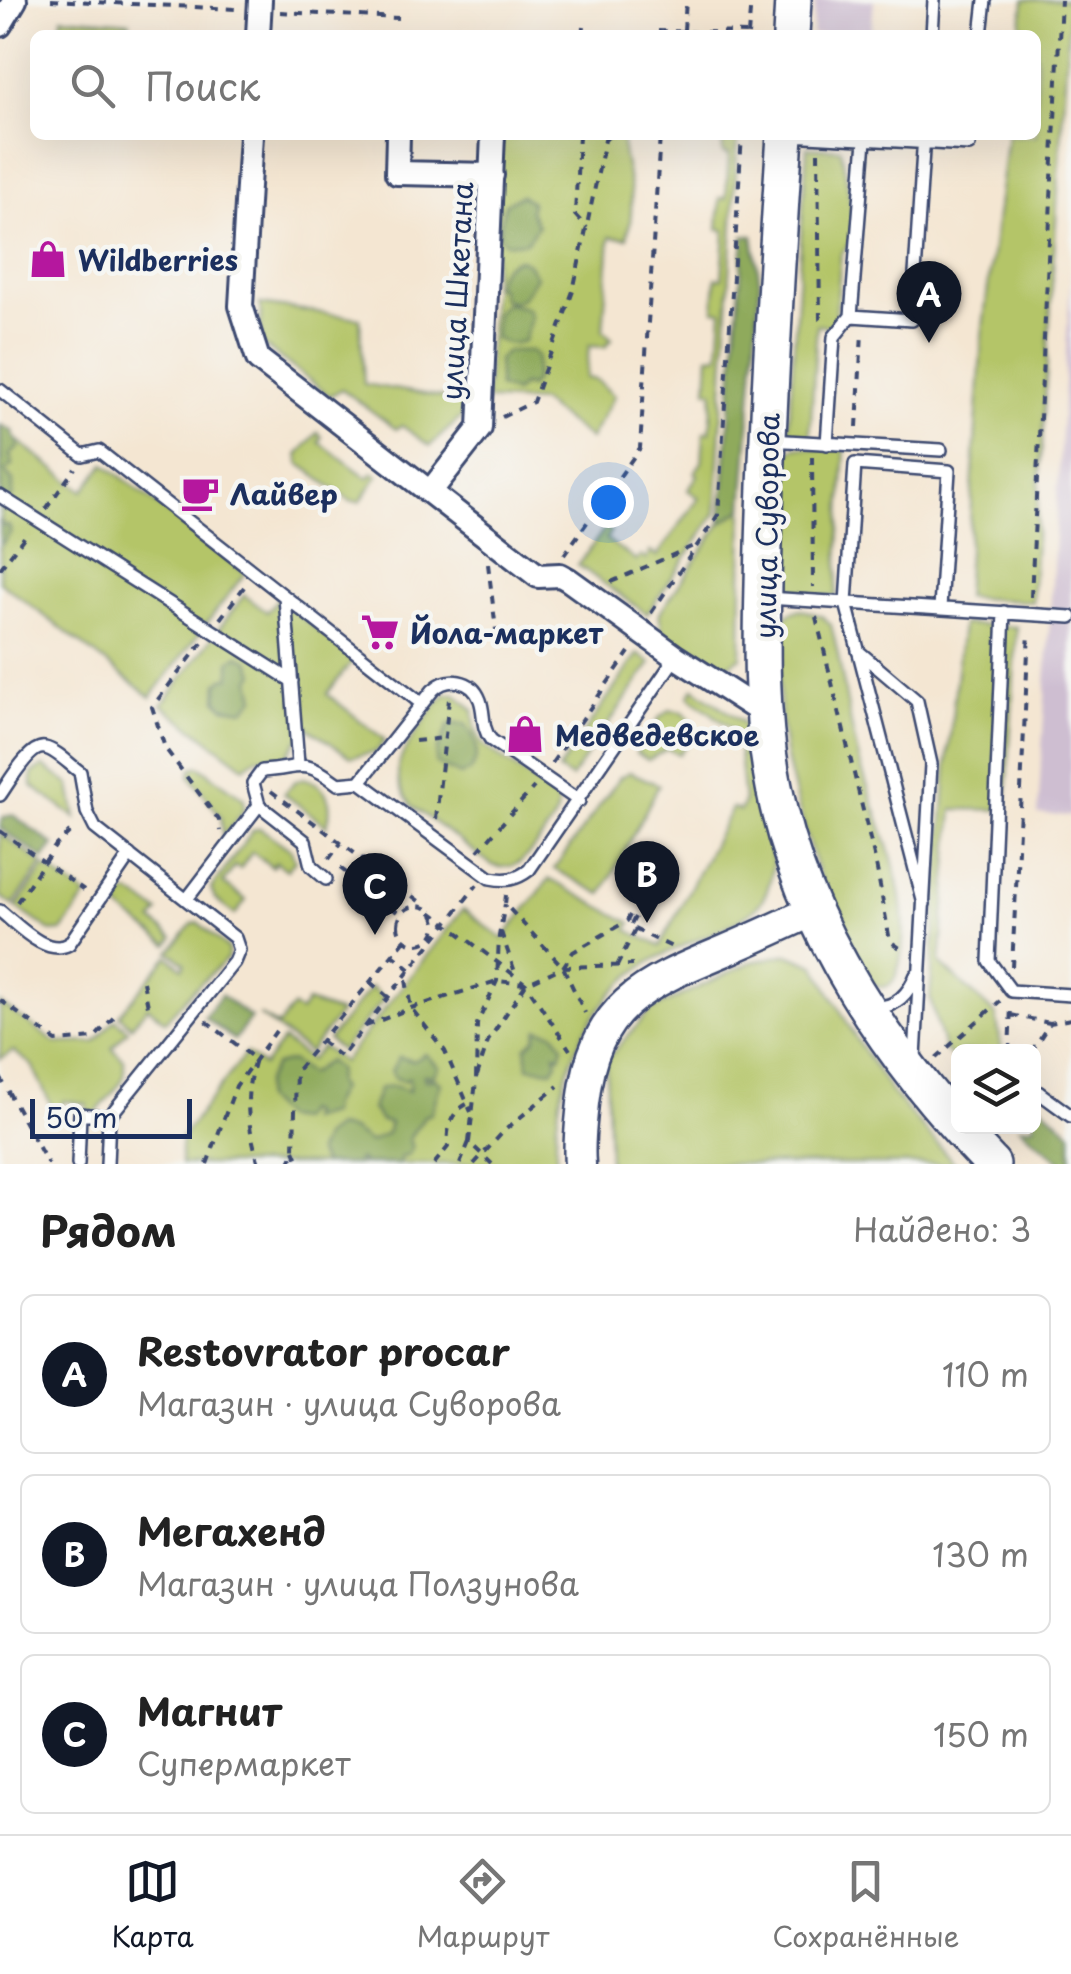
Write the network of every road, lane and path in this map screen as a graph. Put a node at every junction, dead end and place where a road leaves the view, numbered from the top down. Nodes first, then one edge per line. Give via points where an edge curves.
1 (15, 0) edge
2 (50, 0) edge
3 (686, 0) edge
4 (751, 0) edge
5 (793, 0) edge
6 (934, 0) edge
7 (985, 0) edge
8 (1061, 0) edge
9 (259, 5) edge
10 (399, 18) dead end
11 (0, 25) edge
12 (584, 27) dead end
13 (258, 30) edge
14 (584, 30) edge
15 (684, 30) edge
16 (748, 30) edge
17 (791, 30) edge
18 (932, 30) edge
19 (982, 30) edge
20 (252, 140) edge
21 (398, 140) edge
22 (494, 140) edge
23 (579, 140) edge
24 (606, 140) edge
25 (660, 140) edge
26 (742, 140) edge
27 (796, 140) edge
28 (797, 140) edge
29 (865, 140) edge
30 (924, 140) edge
31 (933, 140) edge
32 (969, 140) edge
33 (492, 176) junction
34 (586, 228) junction
35 (851, 316) junction
36 (834, 337) junction
37 (0, 390) edge
38 (480, 428) junction
39 (767, 440) junction
40 (812, 442) junction
41 (826, 444) junction
42 (856, 445) junction
43 (941, 450) dead end
44 (326, 490) dead end
45 (430, 492) junction
46 (0, 496) edge
47 (314, 506) dead end
48 (484, 534) junction
49 (698, 544) junction
50 (563, 557) dead end
51 (286, 596) junction
52 (594, 598) junction
53 (763, 598) junction
54 (814, 601) junction
55 (846, 603) junction
56 (940, 608) junction
57 (1004, 612) junction
58 (1030, 614) junction
59 (1071, 616) edge
60 (640, 631) junction
61 (497, 638) dead end
62 (858, 651) junction
63 (676, 657) junction
64 (451, 680) junction
65 (292, 681) junction
66 (422, 704) junction
67 (152, 708) dead end
68 (763, 713) junction
69 (446, 738) junction
70 (391, 744) junction
71 (298, 764) junction
72 (542, 777) junction
73 (360, 782) junction
74 (253, 783) junction
75 (0, 795) edge
76 (580, 801) junction
77 (259, 806) junction
78 (89, 820) junction
79 (0, 831) edge
80 (220, 836) dead end
81 (436, 839) junction
82 (305, 841) junction
83 (342, 842) junction
84 (130, 855) junction
85 (329, 860) junction
86 (44, 862) junction
87 (468, 862) junction
88 (370, 863) junction
89 (485, 875) junction
90 (326, 879) dead end
91 (506, 880) junction
92 (356, 881) junction
93 (400, 886) junction
94 (186, 899) junction
95 (99, 901) junction
96 (387, 904) junction
97 (424, 904) dead end
98 (505, 904) junction
99 (924, 904) junction
100 (815, 910) junction
101 (431, 912) junction
102 (3, 914) edge
103 (401, 915) junction
104 (448, 924) junction
105 (635, 930) junction
106 (501, 932) junction
107 (405, 940) junction
108 (392, 954) junction
109 (921, 962) junction
110 (499, 963) junction
111 (617, 966) junction
112 (563, 967) junction
113 (412, 970) junction
114 (670, 974) junction
115 (406, 977) junction
116 (516, 977) junction
117 (143, 982) dead end
118 (370, 982) junction
119 (497, 982) junction
120 (526, 984) junction
121 (1011, 991) junction
122 (1071, 995) edge
123 (389, 998) junction
124 (0, 1000) edge
125 (866, 1005) junction
126 (148, 1006) dead end
127 (412, 1008) junction
128 (116, 1014) dead end
129 (196, 1014) junction
130 (1010, 1015) junction
131 (1071, 1019) edge
132 (1050, 1023) junction
133 (366, 1026) junction
134 (276, 1031) dead end
135 (604, 1034) junction
136 (321, 1041) junction
137 (1008, 1044) edge
138 (1036, 1044) edge
139 (255, 1059) junction
140 (924, 1066) junction
141 (588, 1074) junction
142 (0, 1077) edge
143 (476, 1081) junction
144 (1041, 1094) edge
145 (467, 1104) junction
146 (471, 1112) junction
147 (1071, 1116) edge
148 (109, 1117) junction
149 (469, 1142) junction
150 (294, 1150) junction
151 (481, 1156) junction
152 (48, 1164) edge
153 (78, 1164) edge
154 (107, 1164) edge
155 (207, 1164) edge
156 (260, 1164) edge
157 (295, 1164) edge
158 (434, 1164) edge
159 (460, 1164) edge
160 (474, 1164) edge
161 (492, 1164) edge
162 (580, 1164) edge
163 (992, 1164) edge

1 - 11 street
2 - 9 path
3 - 15 path
4 - 16 path
5 - 17 main road
6 - 18 lane
7 - 19 lane
8 - 58 path
9 - 10 path
9 - 13 street
12 - 14 path
20 - 45 street via 241,306 258,359
21 - 33 street via 397,173
22 - 33 street, улица Шкетана
23 - 34 path via 575,214
24 - 34 path
25 - 50 path via 640,448
26 - 49 path via 718,514
27 - 39 main road, улица Суворова
28 - 36 path via 820,318
29 - 35 lane
30 - 35 lane via 912,320
31 - 32 lane
33 - 38 street, улица Шкетана
34 - 38 path via 573,291 533,402
35 - 36 lane
35 - 42 path via 864,334
36 - 41 lane
37 - 51 lane via 82,455 99,451
38 - 45 street, улица Шкетана
39 - 40 lane
39 - 53 main road, улица Суворова
40 - 41 lane
40 - 54 path
41 - 42 lane
42 - 43 lane
44 - 47 path
45 - 48 street
46 - 65 lane
48 - 52 street via 538,576 560,575
48 - 61 path
49 - 52 path via 603,586
49 - 60 path
51 - 65 lane
51 - 66 lane
52 - 60 street
53 - 54 lane
53 - 68 main road, улица Суворова
54 - 55 lane
54 - 109 path via 890,941
55 - 56 lane
55 - 56 lane via 855,464 949,471
55 - 62 lane
56 - 57 lane
57 - 58 lane
57 - 121 lane via 989,961
58 - 59 lane
58 - 121 path
60 - 63 street
60 - 72 path
62 - 99 lane
62 - 99 lane via 916,700 931,764
63 - 68 street
63 - 76 lane
64 - 66 lane
64 - 69 path
64 - 72 lane via 476,692 491,740
65 - 71 lane
66 - 70 lane
67 - 80 path via 164,748 219,820
68 - 100 main road, улица Суворова via 774,789
69 - 70 path
69 - 81 path
70 - 73 lane
71 - 73 lane via 316,767 338,784
71 - 74 lane via 262,771
72 - 76 lane
72 - 87 path
73 - 81 lane
74 - 77 lane
74 - 83 path via 279,794
75 - 78 lane via 29,754 46,748 80,772
76 - 91 lane via 529,870
77 - 82 lane
77 - 94 lane
78 - 84 lane
78 - 86 path
79 - 86 path
81 - 87 lane
82 - 85 path
82 - 90 lane via 311,866
83 - 85 path
83 - 88 path
84 - 94 lane
84 - 95 lane
85 - 92 path
86 - 95 path
86 - 102 path
87 - 89 lane
88 - 92 path
88 - 93 path
89 - 91 lane
89 - 104 path
91 - 98 path
92 - 96 path
93 - 96 path
93 - 97 path
94 - 129 lane via 235,938 239,950
95 - 102 lane via 61,948 50,948
96 - 103 path
98 - 106 path
98 - 112 path
99 - 109 lane
100 - 114 main road
100 - 125 main road, улица Суворова
101 - 103 path via 412,907
101 - 104 path
101 - 107 path via 433,937 422,944
103 - 107 path
104 - 110 path
104 - 113 path
105 - 111 path
105 - 112 path via 633,916 574,952
105 - 114 path via 676,948
106 - 110 path
106 - 116 path
107 - 108 path
108 - 113 path
108 - 118 path
109 - 125 lane via 910,990 897,1001 882,1008
109 - 140 lane
110 - 116 path
110 - 119 path
111 - 112 path
111 - 114 path via 648,964
112 - 120 path
112 - 135 path via 590,1024
113 - 115 path
114 - 135 main road via 638,992
115 - 123 path
115 - 127 path
116 - 120 path
117 - 126 path
118 - 123 path
118 - 136 path
119 - 120 path
119 - 127 path
119 - 143 path via 477,1024
120 - 141 path
120 - 143 path via 488,1041
121 - 122 lane
121 - 130 path
121 - 140 path
123 - 133 path
124 - 128 path via 56,1041 94,1038
125 - 140 main road, улица Суворова
127 - 133 path
127 - 145 path via 446,1052
129 - 139 path
129 - 148 lane
130 - 132 path
130 - 137 path
131 - 132 path
132 - 138 path
133 - 136 path via 341,1058
134 - 139 path
135 - 141 main road
136 - 150 path via 296,1071
139 - 155 path via 236,1086
139 - 156 path via 246,1120
140 - 163 main road, улица Суворова
141 - 151 path via 556,1088
141 - 162 main road
142 - 152 path
143 - 146 path
144 - 147 lane
145 - 146 path
145 - 158 path via 456,1110 448,1146
146 - 149 path
148 - 153 lane via 80,1114
148 - 154 lane
149 - 151 path
149 - 159 path
150 - 157 path
150 - 157 path
151 - 160 path
151 - 161 path

